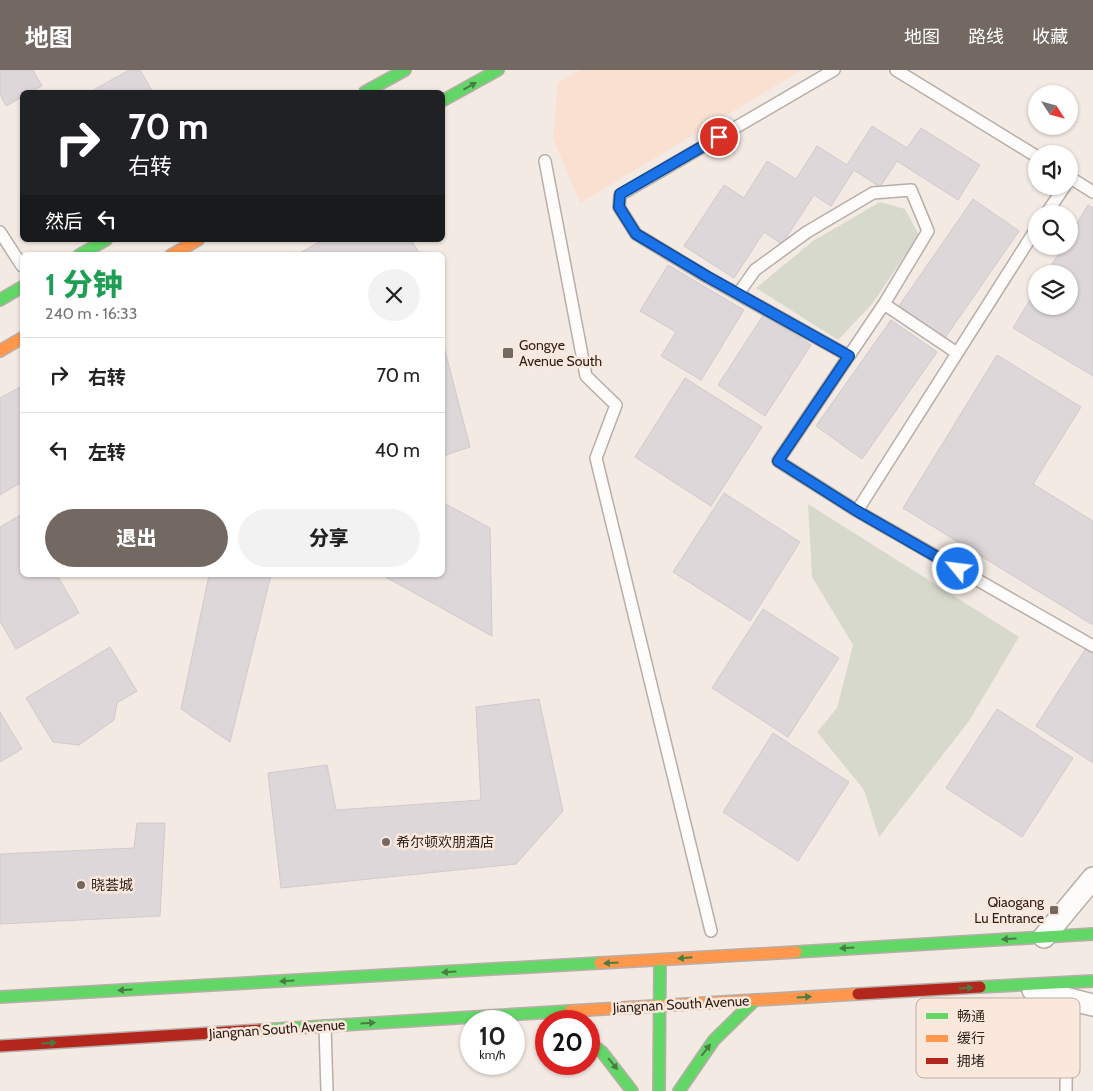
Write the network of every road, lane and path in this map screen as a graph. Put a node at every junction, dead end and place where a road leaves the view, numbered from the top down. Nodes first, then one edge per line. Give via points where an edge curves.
1 (405, 70) edge
2 (498, 70) edge
3 (834, 70) edge
4 (896, 70) edge
5 (369, 90) edge
6 (445, 99) edge
7 (1028, 151) edge
8 (545, 161) dead end
9 (1078, 185) edge
10 (1093, 192) edge
11 (0, 232) edge
12 (103, 242) edge
13 (194, 242) edge
14 (1028, 242) edge
15 (85, 252) edge
16 (176, 252) edge
17 (20, 263) edge
18 (20, 289) edge
19 (738, 294) junction
20 (0, 300) edge
21 (884, 304) junction
22 (20, 339) edge
23 (0, 351) edge
24 (957, 353) junction
25 (849, 356) junction
26 (857, 511) junction
27 (1093, 646) edge
28 (1093, 878) edge
29 (711, 931) dead end
30 (1093, 934) edge
31 (1044, 937) junction
32 (660, 960) junction
33 (1093, 980) edge
34 (1016, 985) junction
35 (0, 997) edge
36 (1067, 998) edge
37 (755, 1000) junction
38 (1080, 1002) edge
39 (660, 1005) junction
40 (1093, 1005) edge
41 (527, 1013) junction
42 (535, 1016) edge
43 (324, 1026) junction
44 (0, 1046) edge
45 (600, 1050) edge
46 (1066, 1078) edge
47 (327, 1091) edge
48 (632, 1091) edge
49 (659, 1091) edge
50 (679, 1091) edge
51 (1066, 1091) edge

1 - 5 main road
6 -> 2 main road
3 - 19 lane via 620,194 619,207 636,234
4 - 7 lane
8 - 29 lane via 586,376 616,405 596,458
9 - 10 lane
11 - 17 lane
12 - 15 main road
13 - 16 main road
14 - 24 lane
18 - 20 main road
19 - 21 lane via 755,270 808,232 873,193 911,190 928,231
19 - 25 lane
21 - 24 lane
21 - 25 lane
22 - 23 main road
24 - 26 lane
25 - 26 lane via 778,461
26 - 27 lane
28 - 31 street
30 - 31 main road
31 -> 32 main road
32 -> 35 main road
32 - 39 main road
33 - 34 main road, Jiangnan South Avenue
34 - 36 street
37 -> 34 main road, Jiangnan South Avenue
37 - 39 main road, Jiangnan South Avenue
50 -> 37 main road via 714,1040
38 - 40 street
39 - 41 main road, Jiangnan South Avenue
39 - 49 main road
41 - 42 main road
43 -> 41 main road, Jiangnan South Avenue
44 -> 43 main road, Jiangnan South Avenue
43 - 47 lane
45 -> 48 main road
46 - 51 lane

